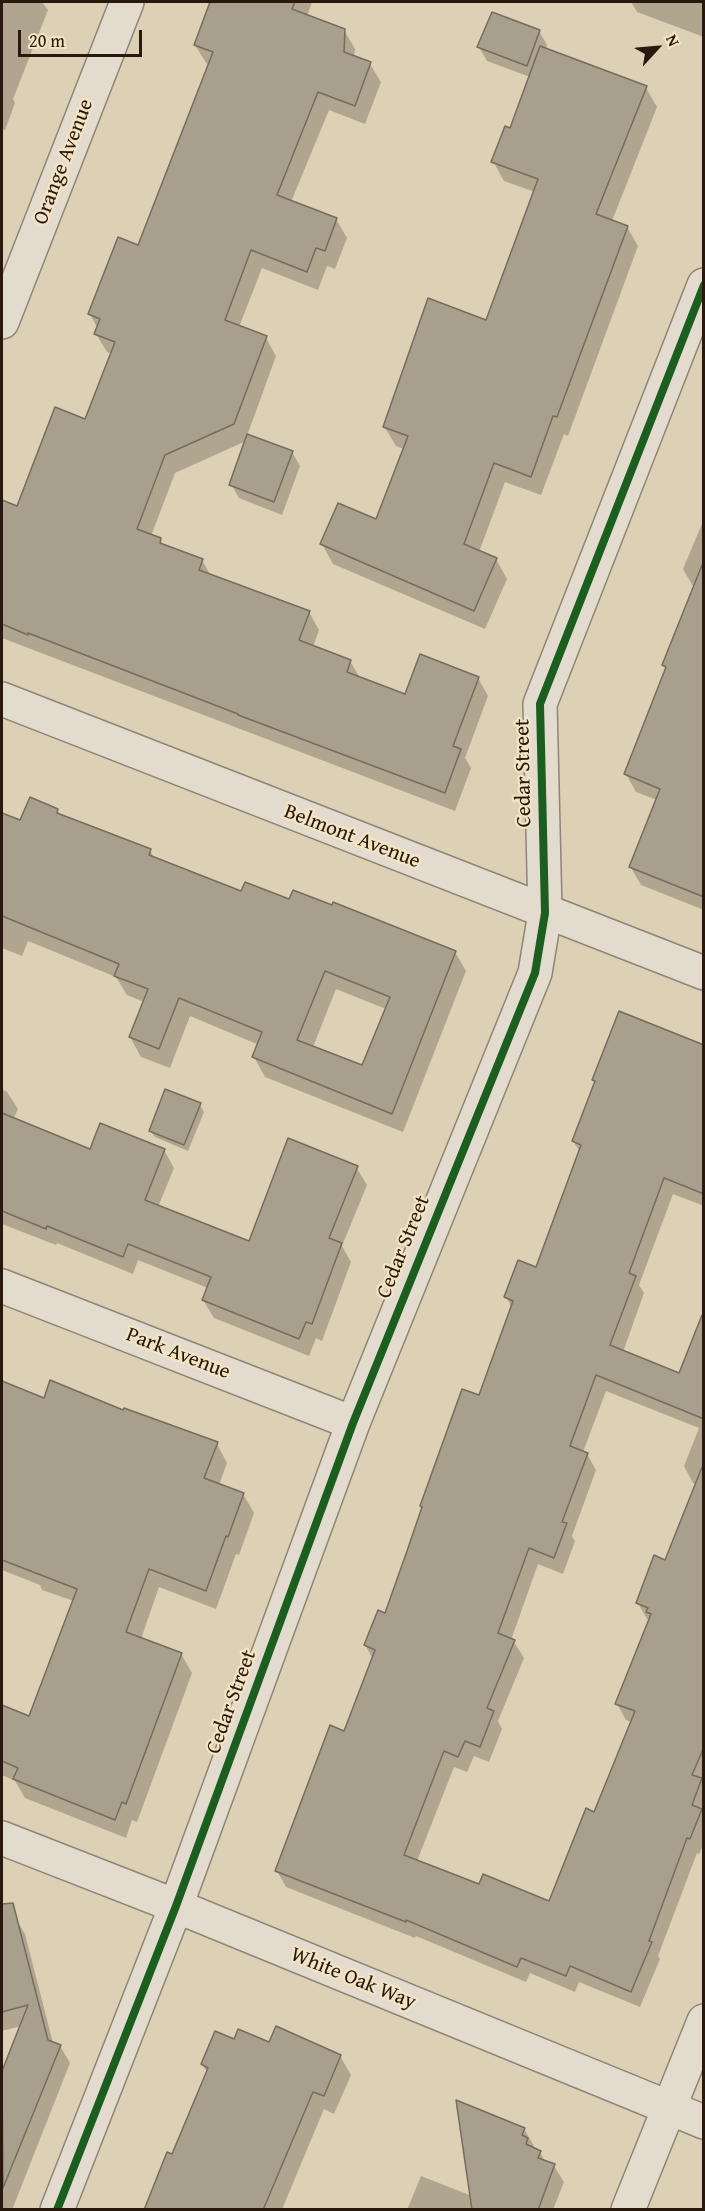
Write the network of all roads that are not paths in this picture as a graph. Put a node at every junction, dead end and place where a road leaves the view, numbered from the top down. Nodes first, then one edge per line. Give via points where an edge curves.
1 (127, 2) edge
2 (704, 285) edge
3 (2, 322) edge
4 (2, 699) edge
5 (545, 913) junction
6 (704, 973) edge
7 (2, 1286) edge
8 (353, 1424) junction
9 (2, 1838) edge
10 (176, 1906) junction
11 (704, 2021) edge
12 (668, 2108) junction
13 (704, 2122) edge
14 (57, 2210) edge
15 (628, 2210) edge

1 - 3 street, Orange Avenue
2 - 5 street, Cedar Street via 540,704
4 - 5 street, Belmont Avenue
5 - 6 street, Belmont Avenue
5 - 8 street, Cedar Street via 535,973
7 - 8 street, Park Avenue
8 - 10 street, Cedar Street
9 - 10 street, White Oak Way
10 - 12 street, White Oak Way
10 - 14 street, Cedar Street
11 - 12 street
12 - 13 street, White Oak Way
12 - 15 street

